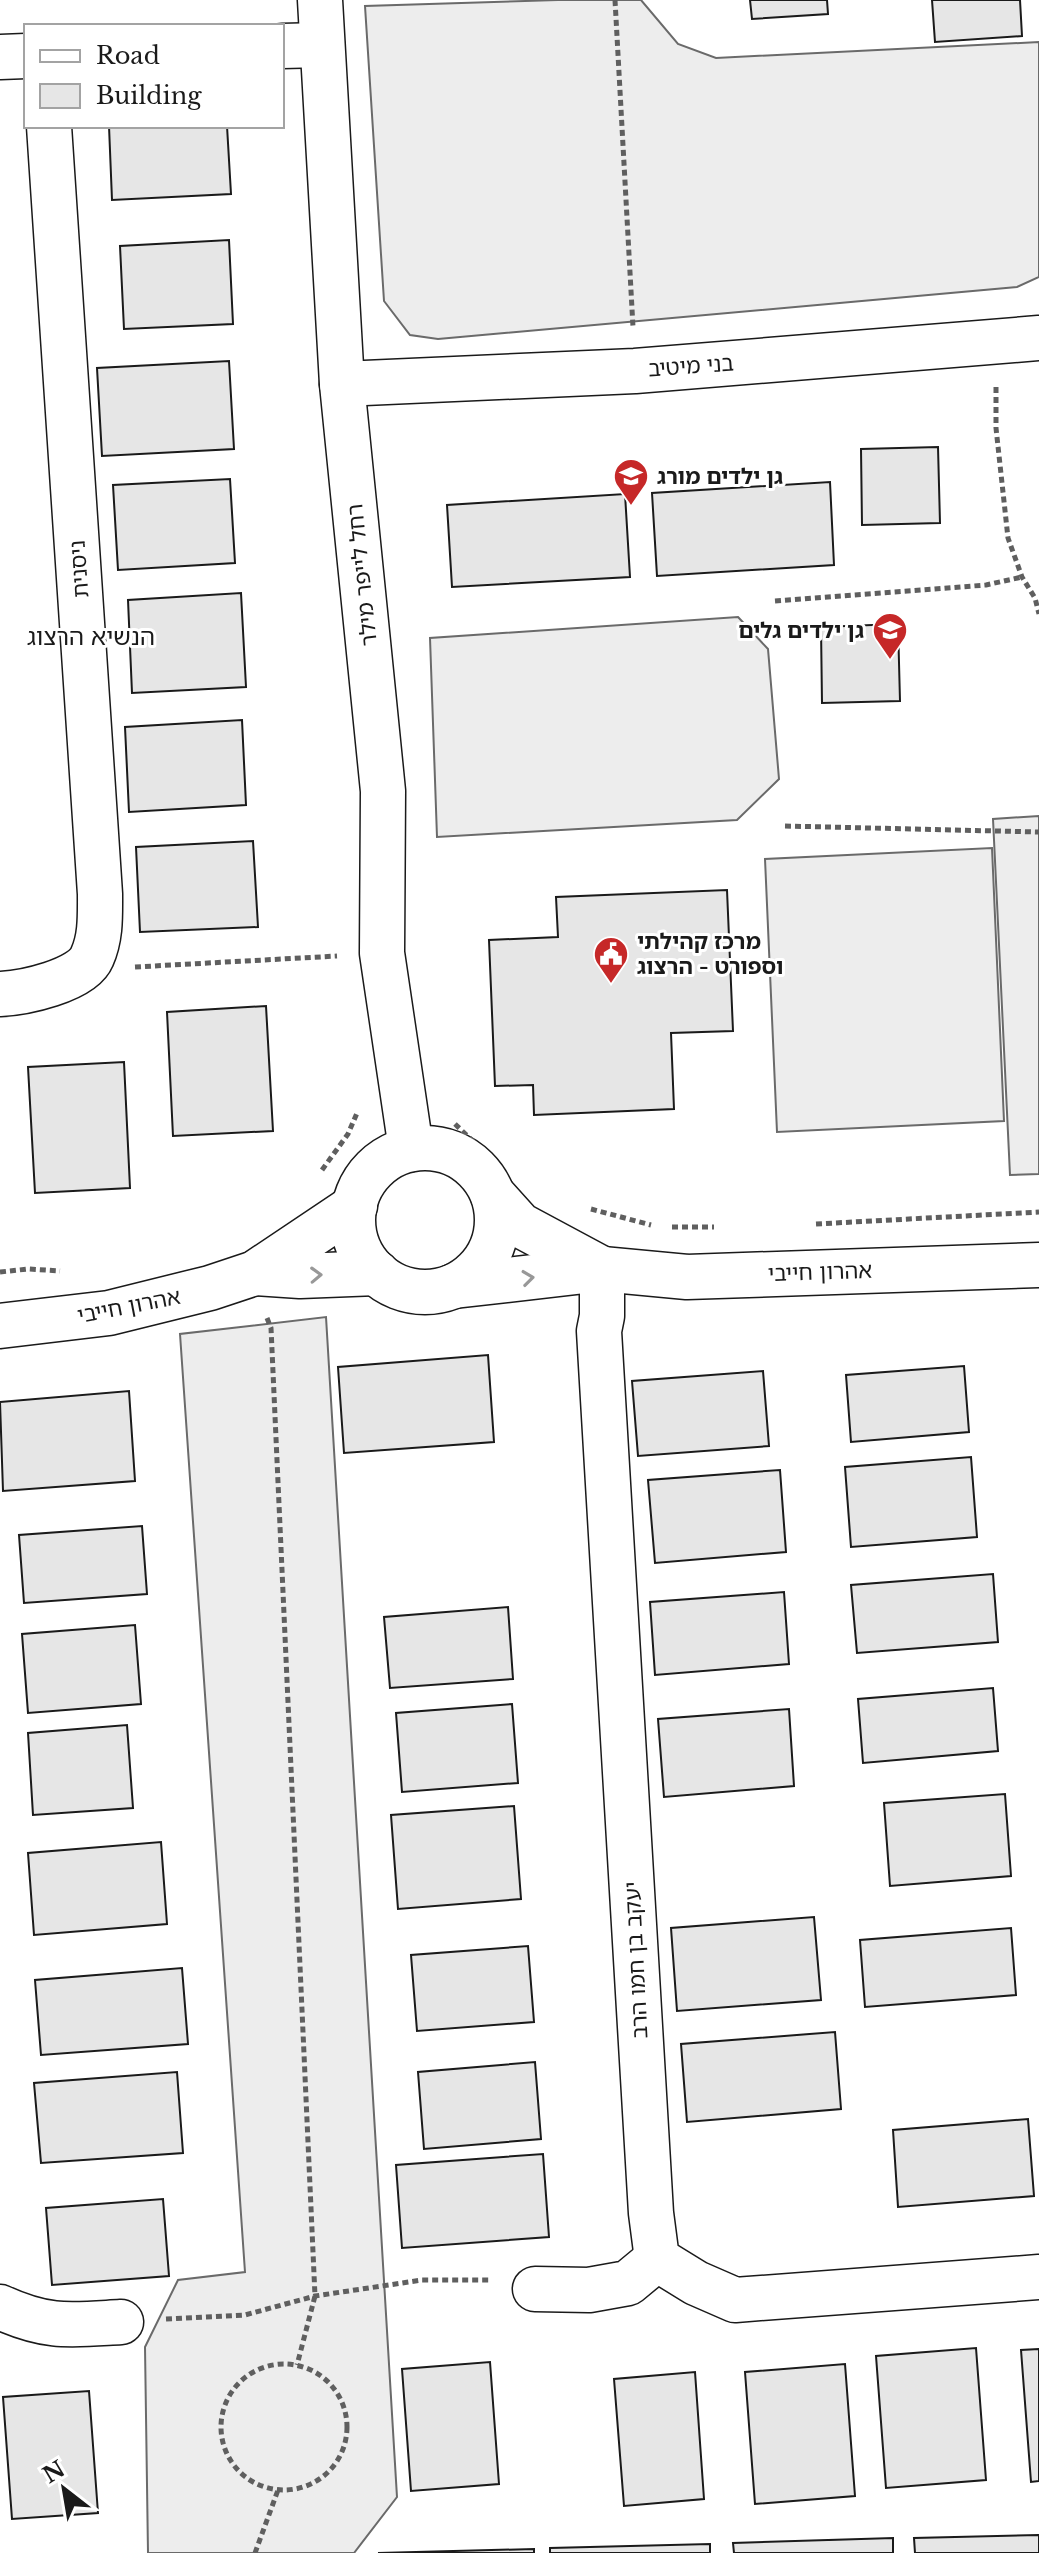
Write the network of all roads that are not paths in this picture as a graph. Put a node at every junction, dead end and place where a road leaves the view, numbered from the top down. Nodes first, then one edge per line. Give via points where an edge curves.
1 (320, 0) edge
2 (302, 46) edge
3 (24, 56) edge
4 (0, 57) edge
5 (49, 128) edge
6 (1024, 340) edge
7 (342, 384) junction
8 (0, 994) edge
9 (411, 1149) junction
10 (493, 1177) junction
11 (355, 1206) junction
12 (1039, 1265) edge
13 (602, 1269) junction
14 (255, 1273) junction
15 (377, 1273) junction
16 (454, 1286) junction
17 (0, 1326) edge
18 (657, 2259) junction
19 (1039, 2277) edge
20 (535, 2289) road end
21 (0, 2307) edge
22 (121, 2322) road end

1 - 2 street, רחל לייפר מילר
2 - 7 street, רחל לייפר מילר
3 - 4 street
5 - 8 street, ניסנית via 100,930 91,961 62,981
6 - 7 street, בני מיטיב via 635,371
7 - 9 street, רחל לייפר מילר via 383,791 382,953
9 - 10 street via 451,1152 484,1177
9 - 11 street via 374,1169
10 - 13 street, אהרון חייבי via 520,1225
10 - 16 street via 493,1245 484,1265
11 - 14 street, אהרון חייבי
11 - 15 street via 357,1243
12 - 13 street, אהרון חייבי via 687,1277
16 -> 13 street, אהרון חייבי
13 - 18 street, יעקב בן חמו הרב via 599,1331
14 -> 15 street, אהרון חייבי
14 - 17 street, אהרון חייבי via 109,1313
15 - 16 street via 414,1291
18 - 19 street via 735,2300
18 - 20 street via 628,2283 589,2290
21 - 22 street via 62,2326

